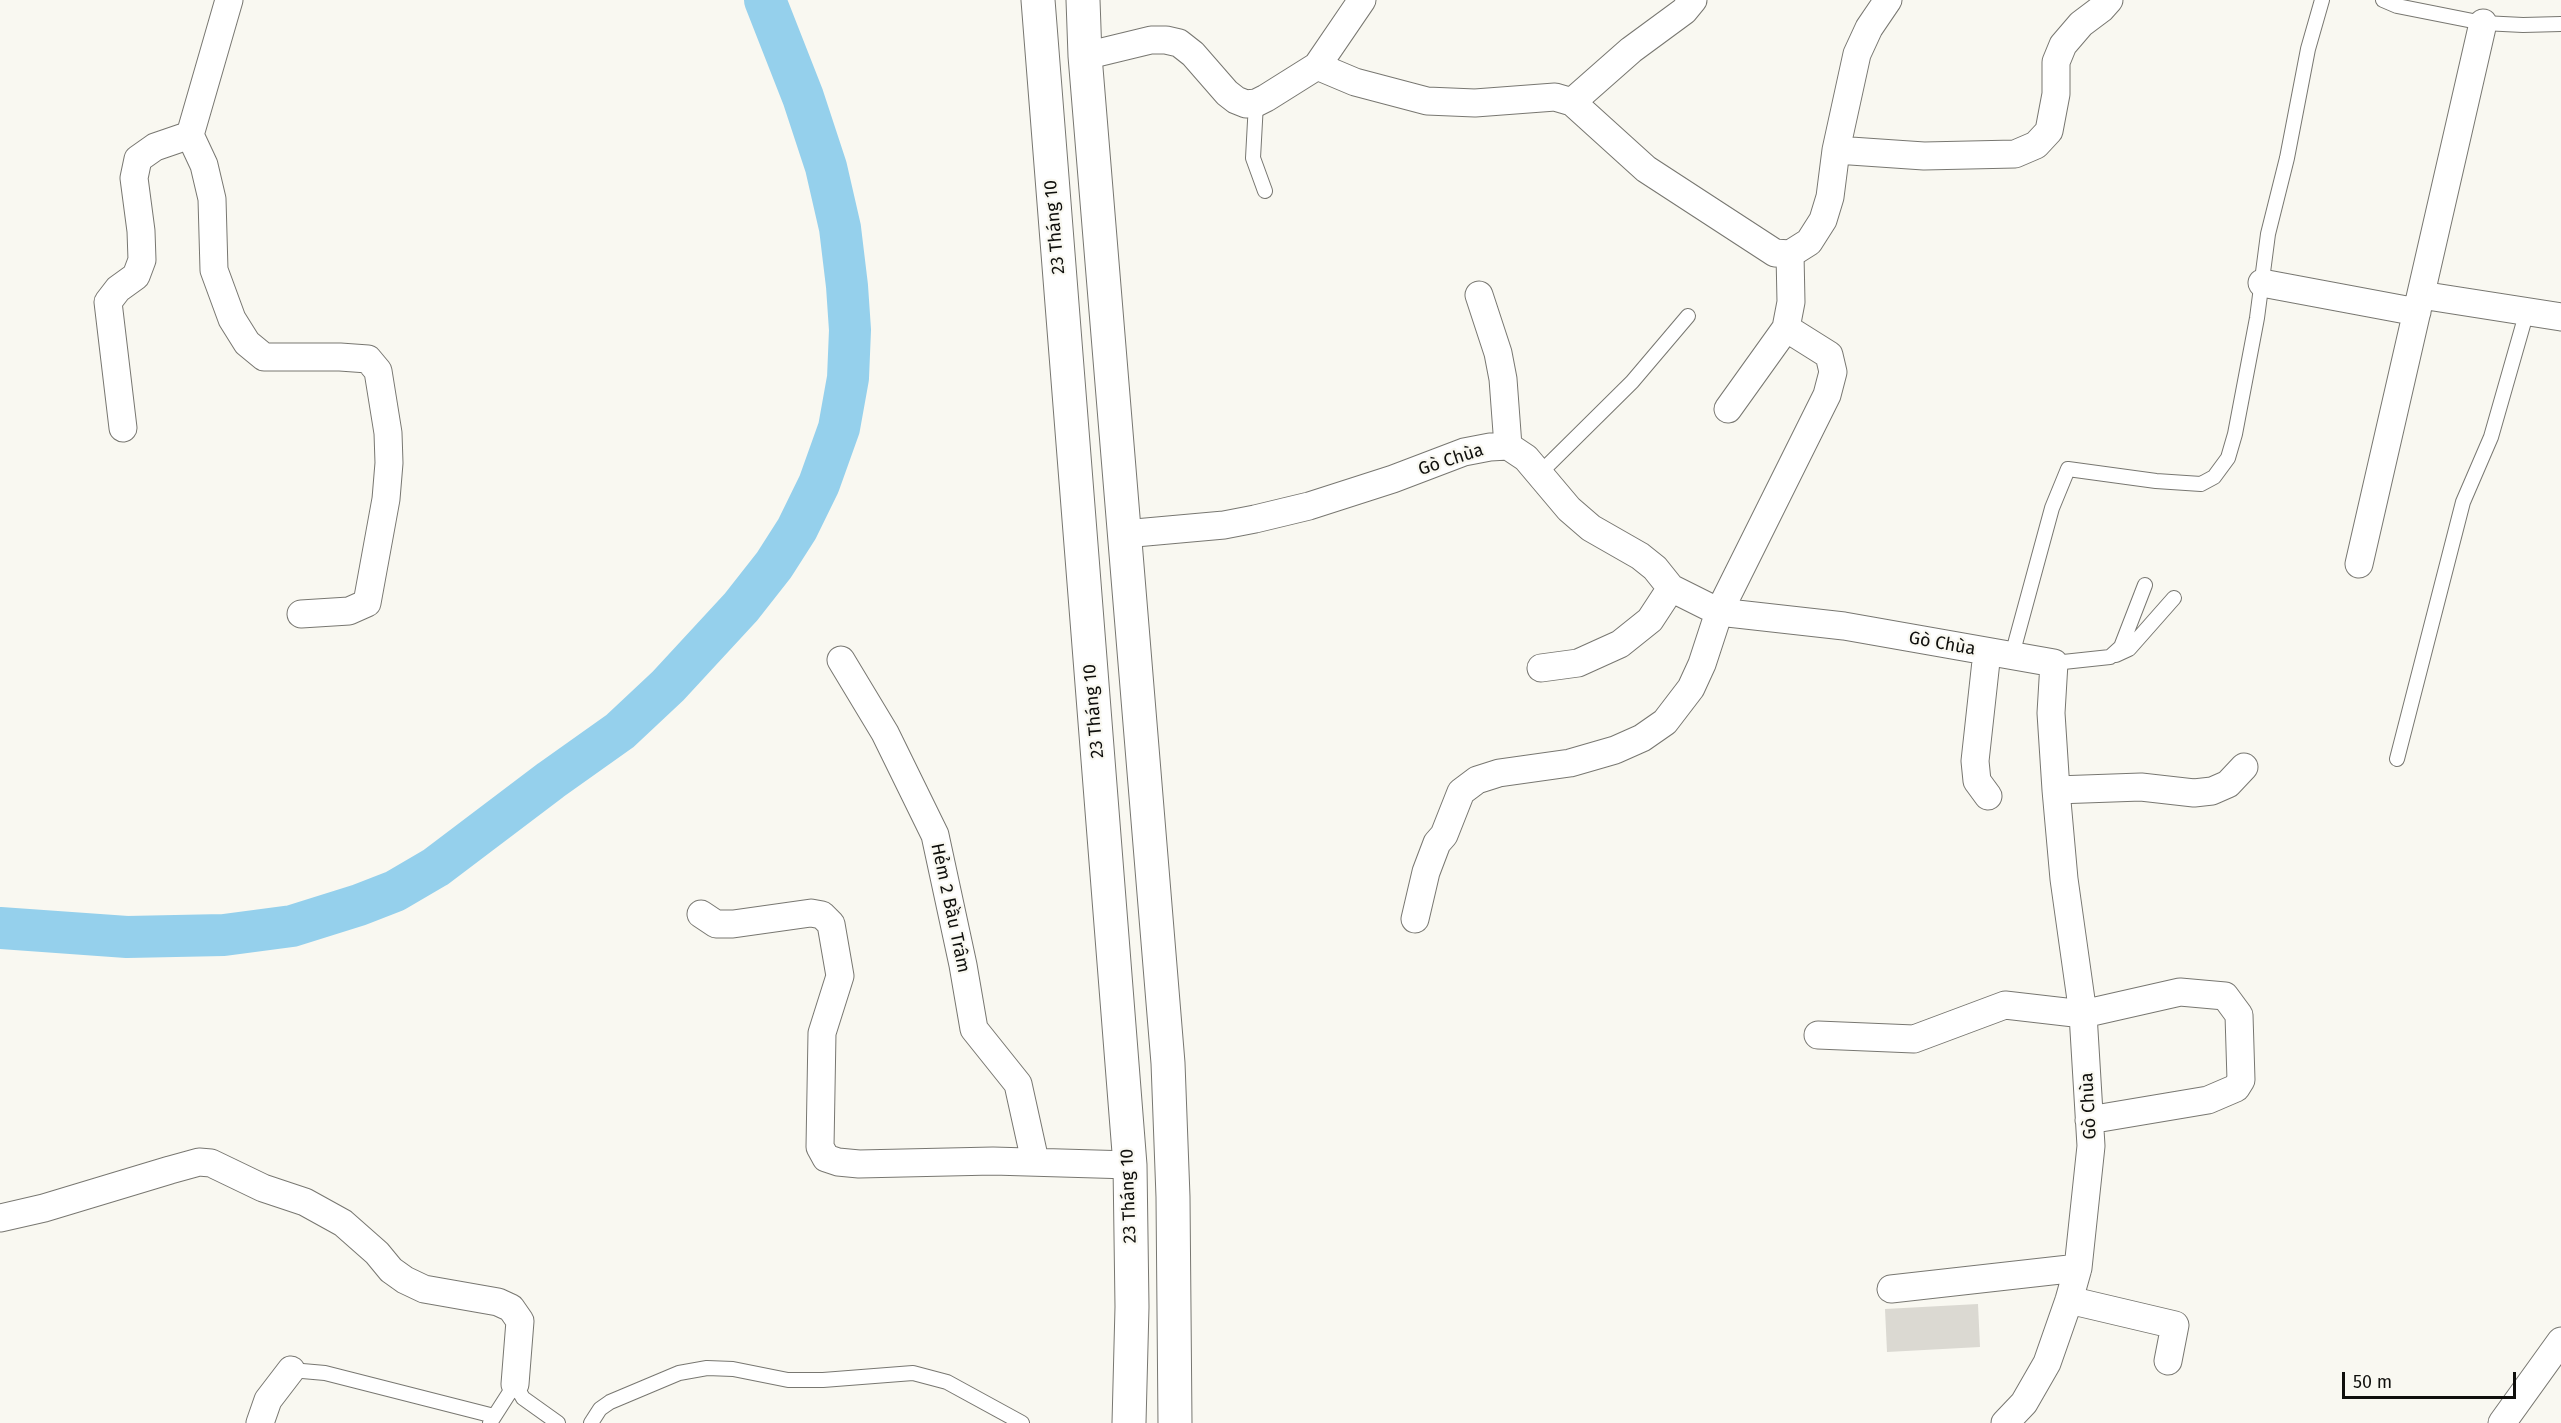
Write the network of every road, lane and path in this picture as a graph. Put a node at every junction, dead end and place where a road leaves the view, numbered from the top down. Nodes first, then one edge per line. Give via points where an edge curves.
1 (229, 0) edge
2 (1038, 0) edge
3 (1083, 0) edge
4 (1362, 0) edge
5 (1693, 0) edge
6 (1888, 0) edge
7 (2109, 0) edge
8 (2322, 0) edge
9 (2383, 0) edge
10 (2483, 23) junction
11 (2561, 24) edge
12 (1085, 56) junction
13 (1317, 66) junction
14 (1572, 102) junction
15 (1256, 103) junction
16 (190, 135) junction
17 (1836, 150) junction
18 (1265, 191) dead end
19 (1790, 254) junction
20 (2262, 283) junction
21 (1479, 295) dead end
22 (2419, 304) junction
23 (2527, 311) junction
24 (1689, 316) dead end
25 (2561, 317) edge
26 (1786, 328) junction
27 (1728, 409) dead end
28 (123, 429) dead end
29 (1508, 446) junction
30 (1539, 474) junction
31 (1124, 534) junction
32 (2359, 564) dead end
33 (2145, 585) dead end
34 (1671, 588) junction
35 (2174, 598) dead end
36 (1719, 612) junction
37 (301, 614) dead end
38 (1999, 653) junction
39 (2110, 657) junction
40 (841, 660) dead end
41 (2054, 663) junction
42 (1542, 668) dead end
43 (2397, 759) dead end
44 (2244, 767) dead end
45 (2056, 790) junction
46 (1988, 796) dead end
47 (701, 914) dead end
48 (1415, 919) dead end
49 (2083, 1014) junction
50 (1818, 1035) dead end
51 (2089, 1120) junction
52 (1035, 1161) junction
53 (1130, 1165) junction
54 (0, 1218) edge
55 (2078, 1268) junction
56 (1891, 1289) dead end
57 (2069, 1300) junction
58 (2561, 1341) edge
59 (2168, 1361) dead end
60 (291, 1370) joint
61 (515, 1384) junction
62 (492, 1420) edge
63 (260, 1423) edge
64 (558, 1423) edge
65 (591, 1423) edge
66 (1022, 1423) edge
67 (1129, 1423) edge
68 (1175, 1423) edge
69 (2005, 1423) edge
70 (2502, 1423) edge

1 - 16 street
2 - 53 main road, 23 Tháng 10
3 - 12 main road
4 - 13 street
5 - 14 street
6 - 17 street via 1857,54
7 - 17 street via 2063,45 2056,62 2056,94 2049,131 2036,145 2015,154 1924,156
8 - 20 lane via 2268,234
9 - 10 lane
10 - 11 lane
10 - 22 street
12 - 15 street via 1151,40 1179,43 1236,100
12 - 31 main road
13 - 14 street via 1355,82 1427,101 1475,103 1555,97
13 - 15 street
14 - 19 street via 1646,169 1775,253
15 - 18 lane via 1253,158
16 - 28 street via 155,147 138,159 134,178 142,260 136,276 108,302
16 - 37 street via 204,165 212,199 214,270 232,319 247,343 264,357 368,359 378,371 389,463 367,603 350,610
17 - 19 street via 1823,220 1809,242
19 - 26 street via 1791,302
20 - 22 street
20 - 38 lane via 2228,458 2214,477 2200,484 2068,469
21 - 29 street via 1502,371
22 - 23 street
22 - 32 street
23 - 25 street
23 - 43 lane via 2491,437 2463,502
24 - 30 lane via 1632,382
26 - 27 street
26 - 36 street via 1829,355 1833,372 1827,395
29 - 30 street, Gò Chùa via 1526,458
29 - 31 street, Gò Chùa via 1464,452 1309,506 1255,519
30 - 34 street, Gò Chùa via 1591,528 1640,556
31 - 68 main road via 1168,1063
33 - 39 lane via 2121,647
34 - 36 street, Gò Chùa
34 - 42 street via 1650,620 1620,644 1578,663
35 - 39 lane via 2129,649
36 - 38 street, Gò Chùa via 1844,626
36 - 48 street via 1691,688 1665,722 1650,733 1595,757 1499,773 1477,780 1461,792 1426,872
38 - 41 street, Gò Chùa
38 - 46 street via 1975,761 1977,781
39 - 41 lane
40 - 52 street, Hẻm 2 Bầu Trâm via 885,733 935,835 974,1029 1018,1084
41 - 45 street, Gò Chùa via 2051,712
44 - 45 street via 2228,784 2203,792 2141,787
45 - 49 street, Gò Chùa
47 - 52 street via 716,924 733,924 811,913 822,915 831,924 840,976 821,1042 820,1147 826,1158 859,1164
49 - 50 street via 2005,1005 1914,1039
49 - 51 street, Gò Chùa
49 - 51 street via 2180,992 2225,996 2239,1015 2241,1080 2236,1088 2208,1100
51 - 55 street, Gò Chùa via 2091,1146
52 - 53 street
53 - 67 main road, 23 Tháng 10
54 - 61 street via 199,1162 212,1163 343,1222 405,1280 424,1289 498,1302 511,1308 520,1321
55 - 56 street
55 - 57 street, Gò Chùa
57 - 59 street via 2175,1324
57 - 69 street, Gò Chùa via 2047,1363 2024,1403
58 - 70 street
60 - 62 lane via 325,1372
60 - 63 street via 268,1400
61 - 62 lane
61 - 64 lane via 523,1398
65 - 66 lane via 610,1402 679,1373 706,1368 788,1380 913,1373 947,1382

